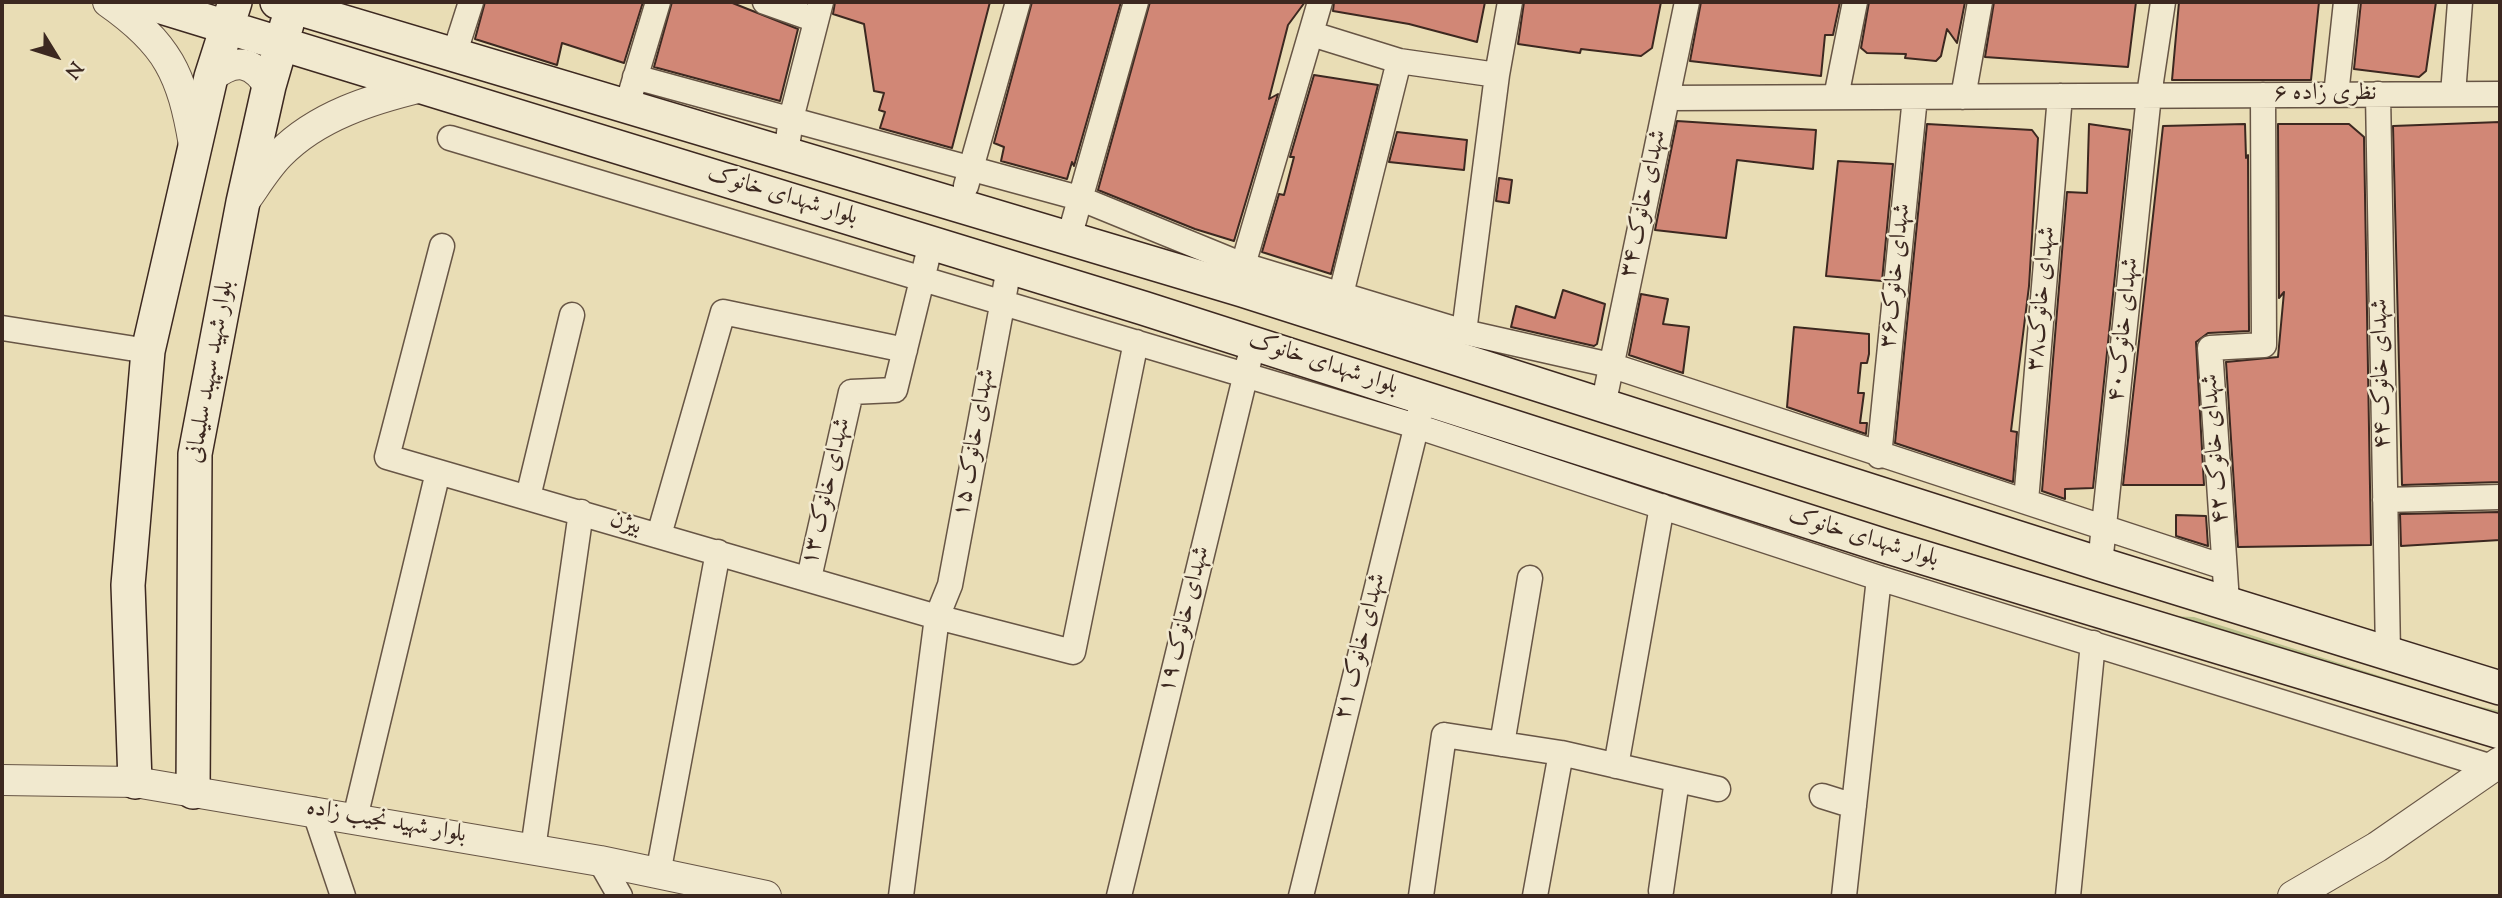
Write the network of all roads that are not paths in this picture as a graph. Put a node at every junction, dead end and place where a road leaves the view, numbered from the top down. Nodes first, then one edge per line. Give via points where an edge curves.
1 (108, 2) edge
2 (145, 2) edge
3 (471, 2) edge
4 (658, 2) edge
5 (765, 2) edge
6 (1018, 2) edge
7 (1136, 2) edge
8 (1320, 2) edge
9 (1510, 2) edge
10 (1687, 2) edge
11 (1855, 2) edge
12 (1980, 2) edge
13 (2163, 2) edge
14 (2346, 2) edge
15 (2460, 2) edge
16 (287, 3) edge
17 (818, 11) edge
18 (231, 14) edge
19 (1312, 34) junction
20 (281, 44) junction
21 (454, 55) junction
22 (1399, 61) junction
23 (1497, 75) junction
24 (211, 77) junction
25 (269, 86) junction
26 (422, 87) junction
27 (631, 91) junction
28 (2378, 94) junction
29 (2453, 94) junction
30 (2500, 94) edge
31 (2150, 95) junction
32 (2263, 95) junction
33 (2336, 95) junction
34 (2060, 96) junction
35 (1836, 97) junction
36 (1915, 97) junction
37 (1963, 97) junction
38 (1669, 98) junction
39 (791, 119) junction
40 (450, 138) dead end
41 (194, 150) junction
42 (786, 154) junction
43 (970, 170) junction
44 (1079, 198) junction
45 (243, 202) junction
46 (961, 205) junction
47 (1069, 238) junction
48 (931, 243) junction
49 (442, 246) dead end
50 (1009, 268) junction
51 (1242, 278) junction
52 (922, 279) junction
53 (1342, 294) junction
54 (1001, 302) junction
55 (572, 315) dead end
56 (2, 328) edge
57 (1464, 332) junction
58 (1136, 342) junction
59 (1254, 343) junction
60 (905, 350) junction
61 (148, 351) junction
62 (1610, 365) junction
63 (1245, 377) junction
64 (1603, 406) junction
65 (1420, 412) junction
66 (1529, 448) junction
67 (1879, 456) junction
68 (438, 472) junction
69 (528, 497) junction
70 (2500, 497) edge
71 (2385, 500) junction
72 (2026, 501) junction
73 (1662, 506) junction
74 (581, 512) junction
75 (2104, 527) junction
76 (1777, 528) junction
77 (659, 535) junction
78 (718, 551) junction
79 (2100, 564) junction
80 (2224, 567) junction
81 (809, 578) junction
82 (1530, 578) dead end
83 (1878, 578) junction
84 (2227, 602) junction
85 (2026, 606) junction
86 (937, 617) junction
87 (2093, 643) junction
88 (2388, 654) junction
89 (2500, 688) edge
90 (2500, 732) edge
91 (1502, 744) junction
92 (1561, 753) junction
93 (2497, 765) edge
94 (1616, 766) junction
95 (2, 779) edge
96 (1677, 779) junction
97 (135, 782) junction
98 (1718, 789) dead end
99 (193, 792) junction
100 (1822, 796) dead end
101 (1854, 806) junction
102 (314, 810) junction
103 (355, 818) junction
104 (533, 849) junction
105 (600, 861) junction
106 (658, 874) junction
107 (1661, 891) dead end
108 (343, 896) edge
109 (620, 896) edge
110 (766, 896) edge
111 (901, 896) edge
112 (1119, 896) edge
113 (1301, 896) edge
114 (1421, 896) edge
115 (1535, 896) edge
116 (1844, 896) edge
117 (2068, 896) edge
118 (2293, 896) edge

1 - 41 street via 159,46 178,76
2 - 18 main road, بلوار شهدای خانوک
3 - 21 street
4 - 27 street
5 - 17 street
6 - 43 street
7 - 44 street
8 - 19 street
9 - 23 street
10 - 38 street, ۳۴ شهدای خانوک
11 - 35 street
12 - 37 street
13 - 31 street, شهدای خانوک۴۰
14 - 33 street
15 - 29 street
16 - 20 main road, بلوار شهید سپهبد سلیمانی
16 - 21 main road, بلوار شهدای خانوک
17 - 39 street
18 - 20 main road, بلوار شهدای خانوک
18 - 24 main road
19 - 22 street
19 - 51 street
20 - 25 main road, بلوار شهید سپهبد سلیمانی
20 - 26 main road, بلوار شهدای خانوک
21 - 27 main road, بلوار شهدای خانوک
22 - 23 street
22 - 53 street
23 - 57 street
24 - 25 street via 225,66 243,64 259,71
24 - 41 main road
25 - 45 main road, بلوار شهید سپهبد سلیمانی
26 - 45 street via 352,107 314,128 280,153
26 - 48 main road, بلوار شهدای خانوک
27 - 39 street
27 - 42 main road, بلوار شهدای خانوک
28 - 29 street, نظری زاده ۶
28 - 33 street, نظری زاده ۶
28 - 71 street, ۴۴ شهدای خانوک
29 - 30 street, نظری زاده ۶
31 - 32 street, نظری زاده ۶
31 - 34 street, نظری زاده ۶
31 - 75 street, شهدای خانوک۴۰
32 - 33 street, نظری زاده ۶
32 - 80 street, شهدای خانوک ۴۲ via 2264,345 2210,348
34 - 37 street, نظری زاده ۶
34 - 72 street, شهدای خانوک۳۸
35 - 36 street, نظری زاده ۶
35 - 38 street, نظری زاده ۶
36 - 37 street, نظری زاده ۶
36 - 67 street, شهدای خانوک۳۶
38 - 62 street, ۳۴ شهدای خانوک
39 - 42 street
39 - 43 street
40 - 52 street
41 - 61 main road
42 - 46 main road, بلوار شهدای خانوک
43 - 44 street
43 - 46 street
44 - 47 street
44 - 51 street
45 - 99 main road, بلوار شهید سپهبد سلیمانی via 195,454
46 - 47 main road, بلوار شهدای خانوک
47 - 51 main road, بلوار شهدای خانوک
48 - 50 main road, بلوار شهدای خانوک
48 - 52 street, شهدای خانوک ۱۳
49 - 68 street, بیژن via 387,457
50 - 54 street, شهدای خانوک ۱۵
50 - 59 main road, بلوار شهدای خانوک
51 - 53 street
51 - 64 main road, بلوار شهدای خانوک
52 - 54 street
52 - 60 street, شهدای خانوک ۱۳
53 - 57 street
54 - 58 street
54 - 86 street, شهدای خانوک ۱۵ via 950,585
55 - 69 street
56 - 61 street
57 - 62 street
58 - 63 street
58 - 86 street, بیژن via 1073,652
59 - 63 street, شهدای خانوک ۱۹
59 - 65 main road, بلوار شهدای خانوک
60 - 77 street via 723,312
60 - 81 street, شهدای خانوک ۱۳ via 895,390 851,392
61 - 97 main road via 128,585
62 - 64 street, ۳۴ شهدای خانوک
62 - 67 street
63 - 65 street
63 - 112 street, شهدای خانوک ۱۹
64 - 79 main road, بلوار شهدای خانوک
65 - 66 main road, بلوار شهدای خانوک
65 - 113 street, شهدای خانوک ۲۱
66 - 73 street
66 - 76 main road, بلوار شهدای خانوک
67 - 72 street
68 - 69 street, بیژن
68 - 103 street
69 - 74 street, بیژن
70 - 71 street
71 - 88 street, ۴۴ شهدای خانوک
72 - 75 street
73 - 76 street
73 - 94 street
74 - 77 street, بیژن
74 - 104 street
75 - 79 street, شهدای خانوک۴۰
75 - 80 street
76 - 83 street
76 - 85 main road, بلوار شهدای خانوک
77 - 78 street, بیژن
78 - 81 street, بیژن
78 - 106 street
79 - 84 main road, بلوار شهدای خانوک
80 - 84 street, شهدای خانوک ۴۲
81 - 86 street, بیژن
82 - 91 street
83 - 85 street
83 - 101 street
84 - 88 main road, بلوار شهدای خانوک
85 - 87 street
85 - 90 main road, بلوار شهدای خانوک
86 - 111 street, شهدای خانوک ۱۵
87 - 93 street
87 - 117 street
88 - 89 main road, بلوار شهدای خانوک
91 - 92 street
91 - 114 street via 1444,735
92 - 94 street
92 - 115 street
93 - 118 street via 2377,847
94 - 96 street
95 - 97 street, بلوار شهید نجیب زاده
96 - 98 street
96 - 107 street
97 - 99 street, بلوار شهید نجیب زاده
99 - 102 street, بلوار شهید نجیب زاده
100 - 101 street
101 - 116 street
102 - 103 street, بلوار شهید نجیب زاده
102 - 108 street
103 - 104 street, بلوار شهید نجیب زاده
104 - 105 street, بلوار شهید نجیب زاده
105 - 106 street, بلوار شهید نجیب زاده
105 - 109 street
106 - 110 street, بلوار شهید نجیب زاده

